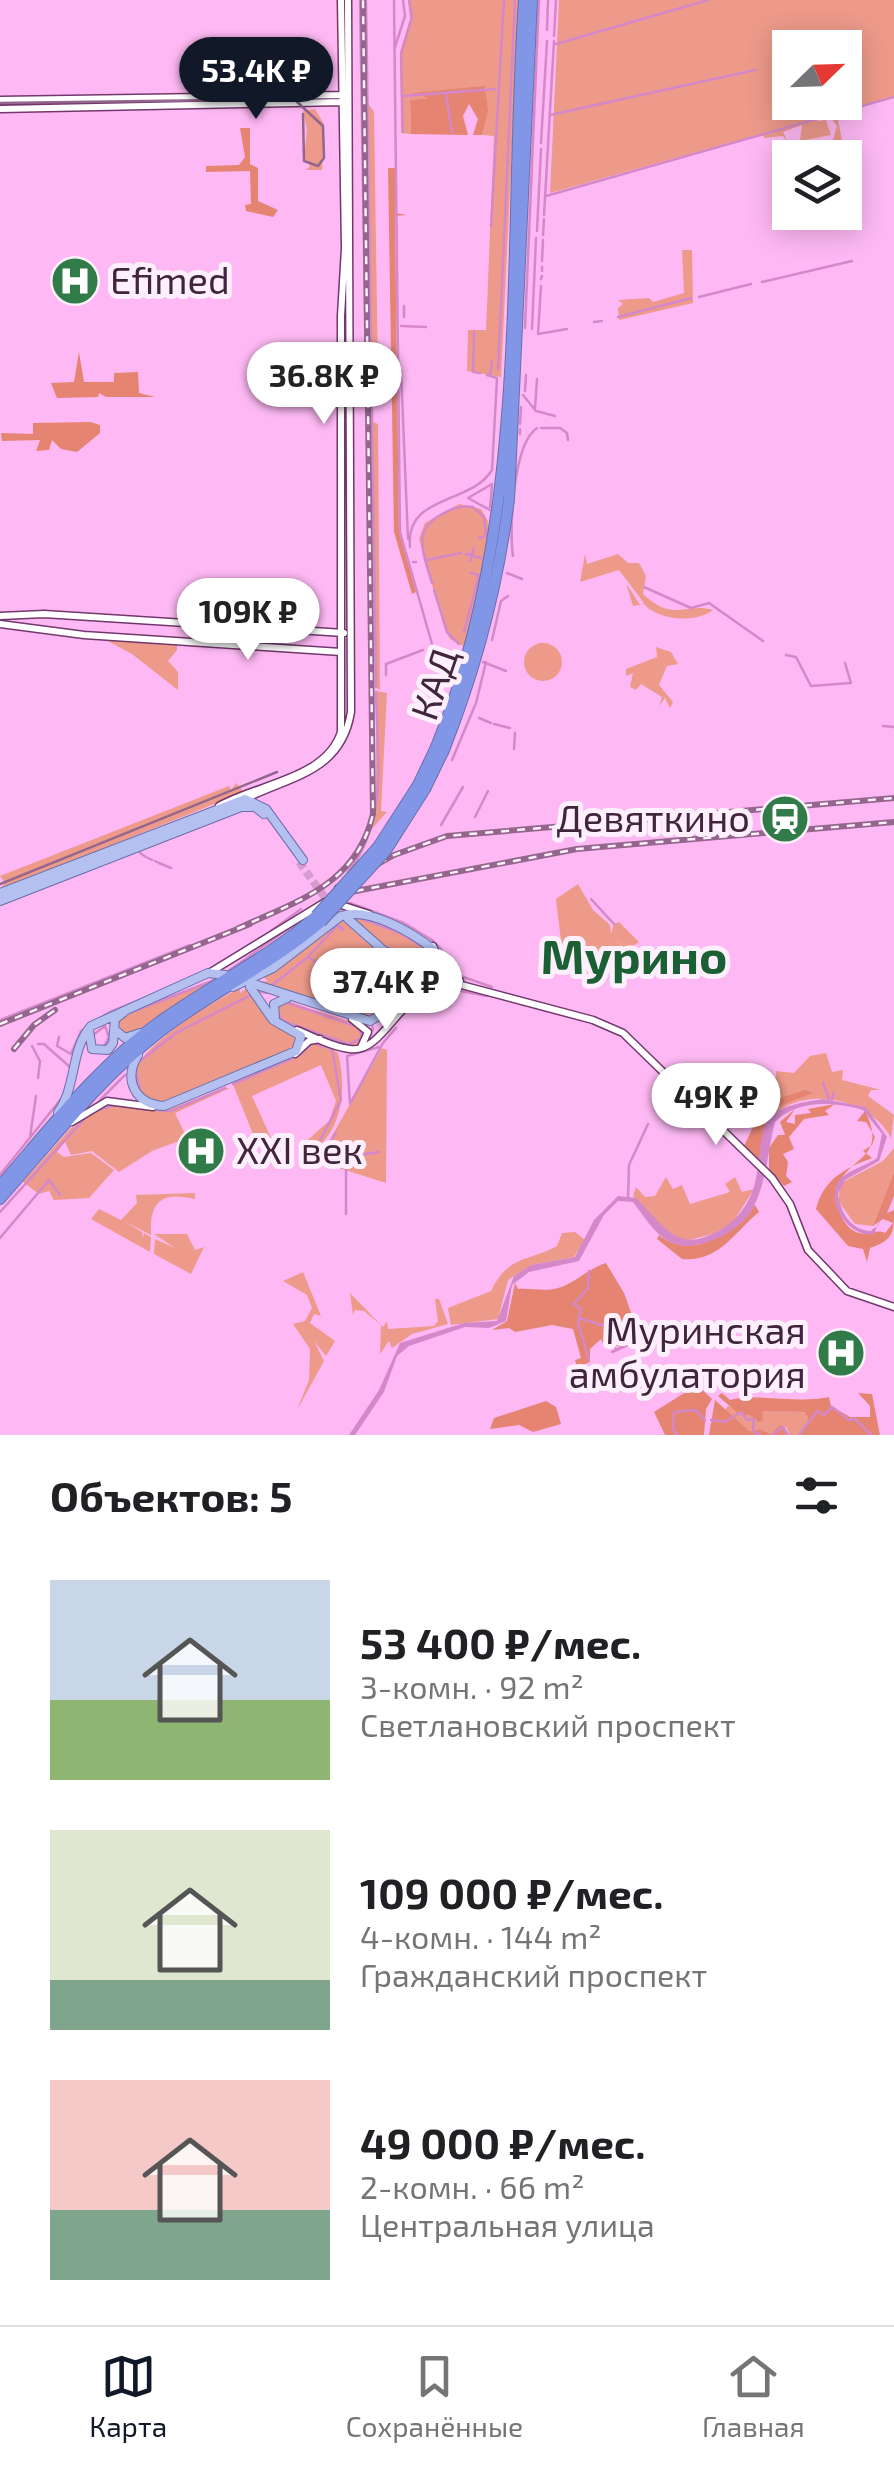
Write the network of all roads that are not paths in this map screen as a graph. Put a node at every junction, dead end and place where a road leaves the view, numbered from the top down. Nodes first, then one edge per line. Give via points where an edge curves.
1 (345, 0) edge
2 (524, 0) edge
3 (532, 0) edge
4 (317, 94) junction
5 (345, 98) junction
6 (0, 100) edge
7 (316, 104) junction
8 (0, 109) edge
9 (0, 616) edge
10 (23, 622) junction
11 (0, 624) edge
12 (202, 626) junction
13 (320, 632) junction
14 (341, 633) junction
15 (480, 633) junction
16 (352, 639) junction
17 (200, 642) junction
18 (317, 650) junction
19 (352, 650) junction
20 (342, 652) junction
21 (269, 789) junction
22 (245, 799) junction
23 (219, 806) junction
24 (266, 809) junction
25 (212, 817) junction
26 (128, 847) junction
27 (12, 892) junction
28 (0, 893) edge
29 (0, 901) edge
30 (318, 919) junction
31 (345, 919) dead end
32 (421, 971) junction
33 (208, 974) junction
34 (460, 983) junction
35 (229, 988) junction
36 (296, 999) junction
37 (352, 1019) junction
38 (278, 1023) junction
39 (91, 1026) junction
40 (153, 1027) junction
41 (114, 1028) junction
42 (294, 1030) junction
43 (320, 1039) junction
44 (146, 1043) junction
45 (355, 1050) junction
46 (52, 1127) junction
47 (39, 1154) junction
48 (0, 1186) edge
49 (0, 1198) edge
50 (794, 1215) junction
51 (847, 1291) junction
52 (894, 1307) edge

1 - 5 main road
2 - 15 highway, КАД via 501,498
3 - 15 highway, КАД via 512,465 501,563
4 - 5 main road
4 - 6 main road
4 - 7 main road
5 - 7 main road
5 - 14 main road
5 - 16 main road
7 - 8 main road
9 - 10 main road
10 - 11 main road
10 - 12 main road via 44,614
10 - 17 main road via 84,635
12 - 13 main road
12 - 17 main road
13 - 14 main road
13 - 18 main road
14 - 16 main road
14 - 20 main road
15 - 30 highway, КАД, bridge via 422,787 382,850
16 - 19 main road
17 - 18 main road
18 - 20 main road
19 - 20 main road
19 - 21 main road via 351,712 341,746 320,767
20 - 23 main road via 342,723 334,748 310,768
21 - 22 main road
21 - 24 main road via 262,796
22 - 23 main road
22 - 24 main road
22 - 25 main road
23 - 26 main road
24 - 25 main road via 301,861 258,808
25 - 26 main road
26 - 27 main road
27 - 28 main road
27 - 29 main road
30 - 35 highway, КАД
30 - 40 highway, КАД
31 - 32 main road via 380,954
32 - 34 main road
32 - 35 main road via 434,964 433,949 352,913 273,968
32 - 37 main road via 422,990 392,1012 374,1021
33 - 34 main road via 323,902 414,932 436,948 443,972
33 - 39 main road
33 - 41 main road via 223,976 126,1011
34 - 45 main road via 434,986 397,1012 375,1043
34 - 50 main road via 623,1033 772,1178
35 - 44 highway, КАД
36 - 37 main road
36 - 38 main road via 276,1001
36 - 38 main road via 252,986
37 - 45 main road via 368,1032
38 - 42 main road
39 - 41 main road via 88,1040 100,1052 112,1046
39 - 46 main road
40 - 41 main road via 128,1038
40 - 46 highway, КАД
42 - 43 main road
42 - 44 main road via 302,1040 296,1051 164,1106 142,1100 131,1083 132,1064
43 - 45 main road
43 - 47 main road via 171,1106 116,1100 96,1105
44 - 47 highway, КАД
46 - 48 highway, КАД
47 - 49 highway, КАД
50 - 51 main road via 819,1266
50 - 51 main road via 802,1246 820,1272
51 - 52 main road

